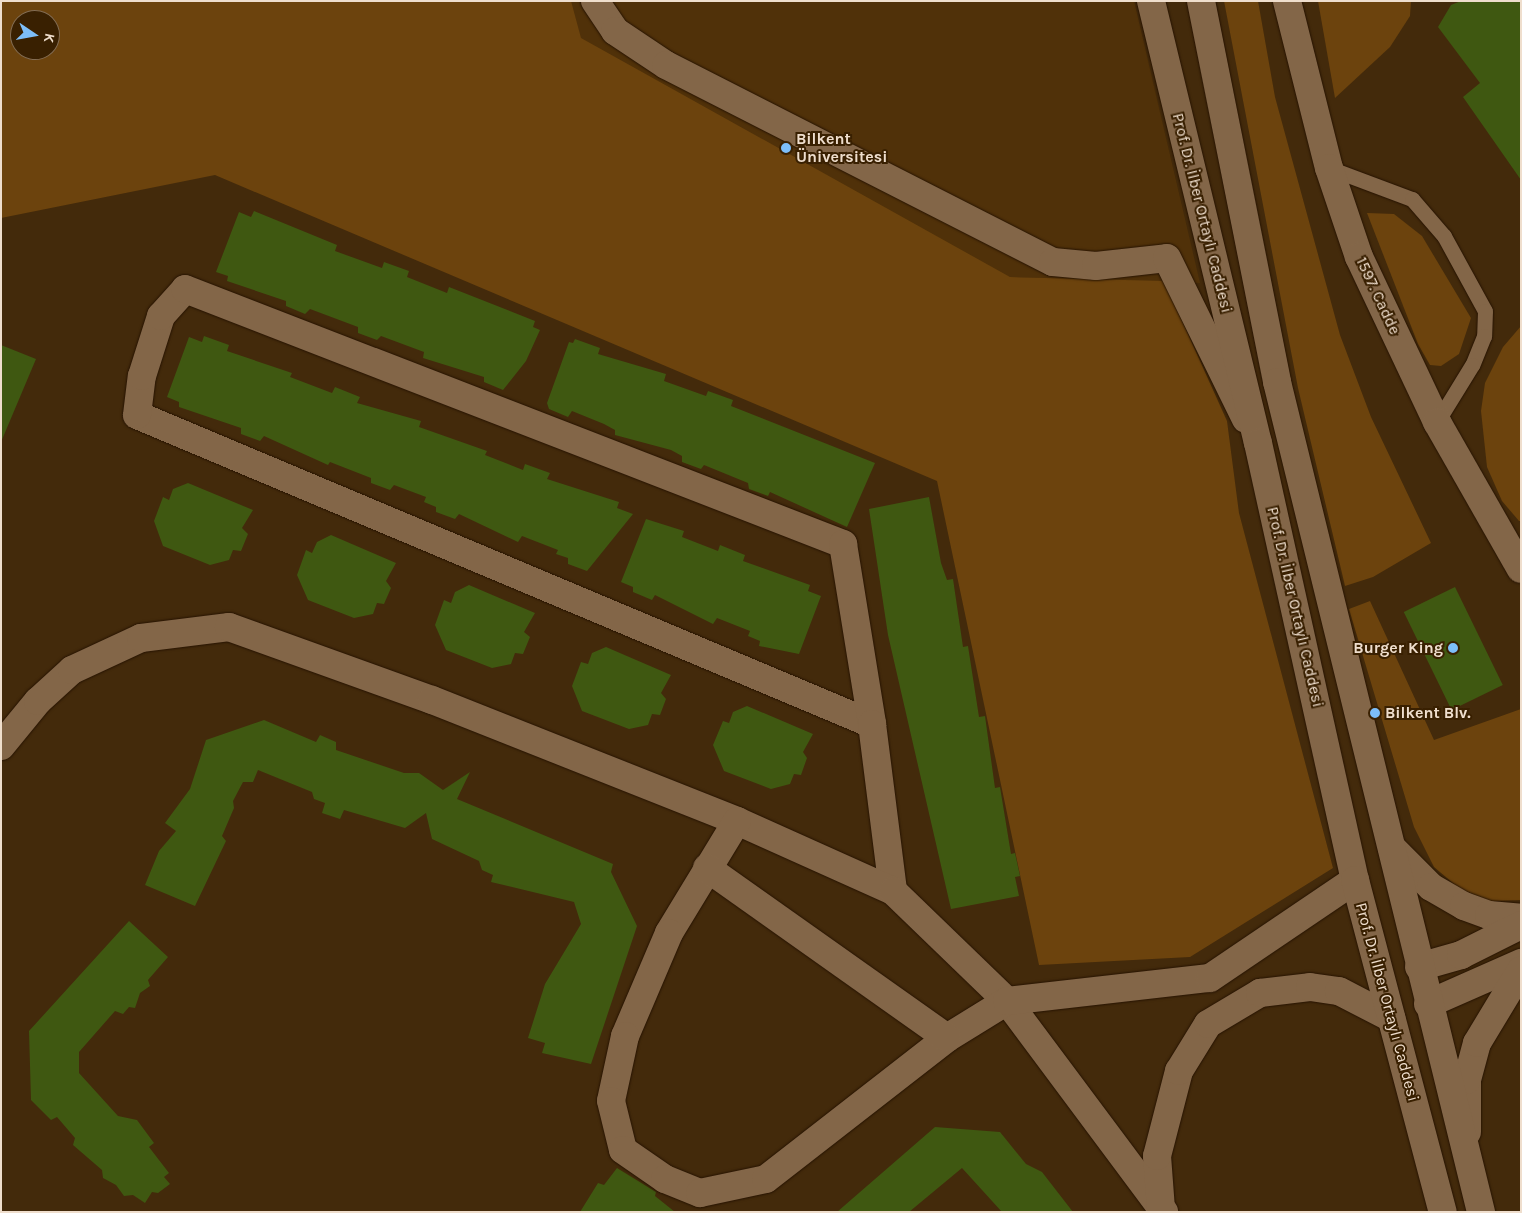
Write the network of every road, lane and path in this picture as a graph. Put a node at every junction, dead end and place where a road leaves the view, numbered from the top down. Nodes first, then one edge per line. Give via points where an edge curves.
1 (595, 1) edge
2 (1151, 1) edge
3 (1201, 1) edge
4 (1287, 1) edge
5 (1329, 168) junction
6 (1438, 422) junction
7 (1258, 443) junction
8 (1519, 563) edge
9 (872, 724) junction
10 (1, 746) edge
11 (736, 820) junction
12 (1392, 848) junction
13 (707, 868) junction
14 (1355, 880) junction
15 (893, 891) junction
16 (1521, 918) edge
17 (1521, 925) edge
18 (1521, 963) edge
19 (1419, 967) junction
20 (1521, 970) edge
21 (1380, 979) junction
22 (1007, 1002) junction
23 (1428, 1004) junction
24 (1390, 1018) junction
25 (947, 1038) junction
26 (1468, 1159) junction
27 (1163, 1210) edge
28 (1443, 1212) edge
29 (1481, 1212) edge

1 - 7 street via 615,31 666,65 1053,262 1096,266 1167,258
2 - 7 street, Prof. Dr. İlber Ortaylı Caddesi
3 - 12 street via 1275,372
4 - 5 street, 1597. Cadde
5 - 6 street, 1597. Cadde via 1359,257
5 - 6 lane via 1412,199 1444,236 1485,311 1484,336 1472,365
6 - 8 street, 1597. Cadde
7 - 14 street, Prof. Dr. İlber Ortaylı Caddesi
9 - 9 street via 843,544 185,290 161,316 142,376 137,415
9 - 15 street
10 - 11 street via 38,701 72,670 141,638 228,627 432,700
11 - 13 street
11 - 15 street
12 - 16 street via 1431,887 1464,906 1489,915
12 - 19 street
13 - 25 street
13 - 25 street via 669,933 625,1036 611,1101 622,1150 665,1180 700,1193 766,1179
14 - 21 street, Prof. Dr. İlber Ortaylı Caddesi
14 - 22 street via 1210,978
15 - 22 street
17 - 19 street via 1461,955
18 - 23 street
19 - 21 street
19 - 23 street
20 - 26 street via 1493,1013 1471,1062
21 - 24 street, Prof. Dr. İlber Ortaylı Caddesi
22 - 25 street
22 - 27 street
23 - 24 street
23 - 26 street
24 - 27 street via 1339,991 1310,988 1260,993 1208,1024 1179,1071 1157,1156
24 - 28 street, Prof. Dr. İlber Ortaylı Caddesi
26 - 29 street

